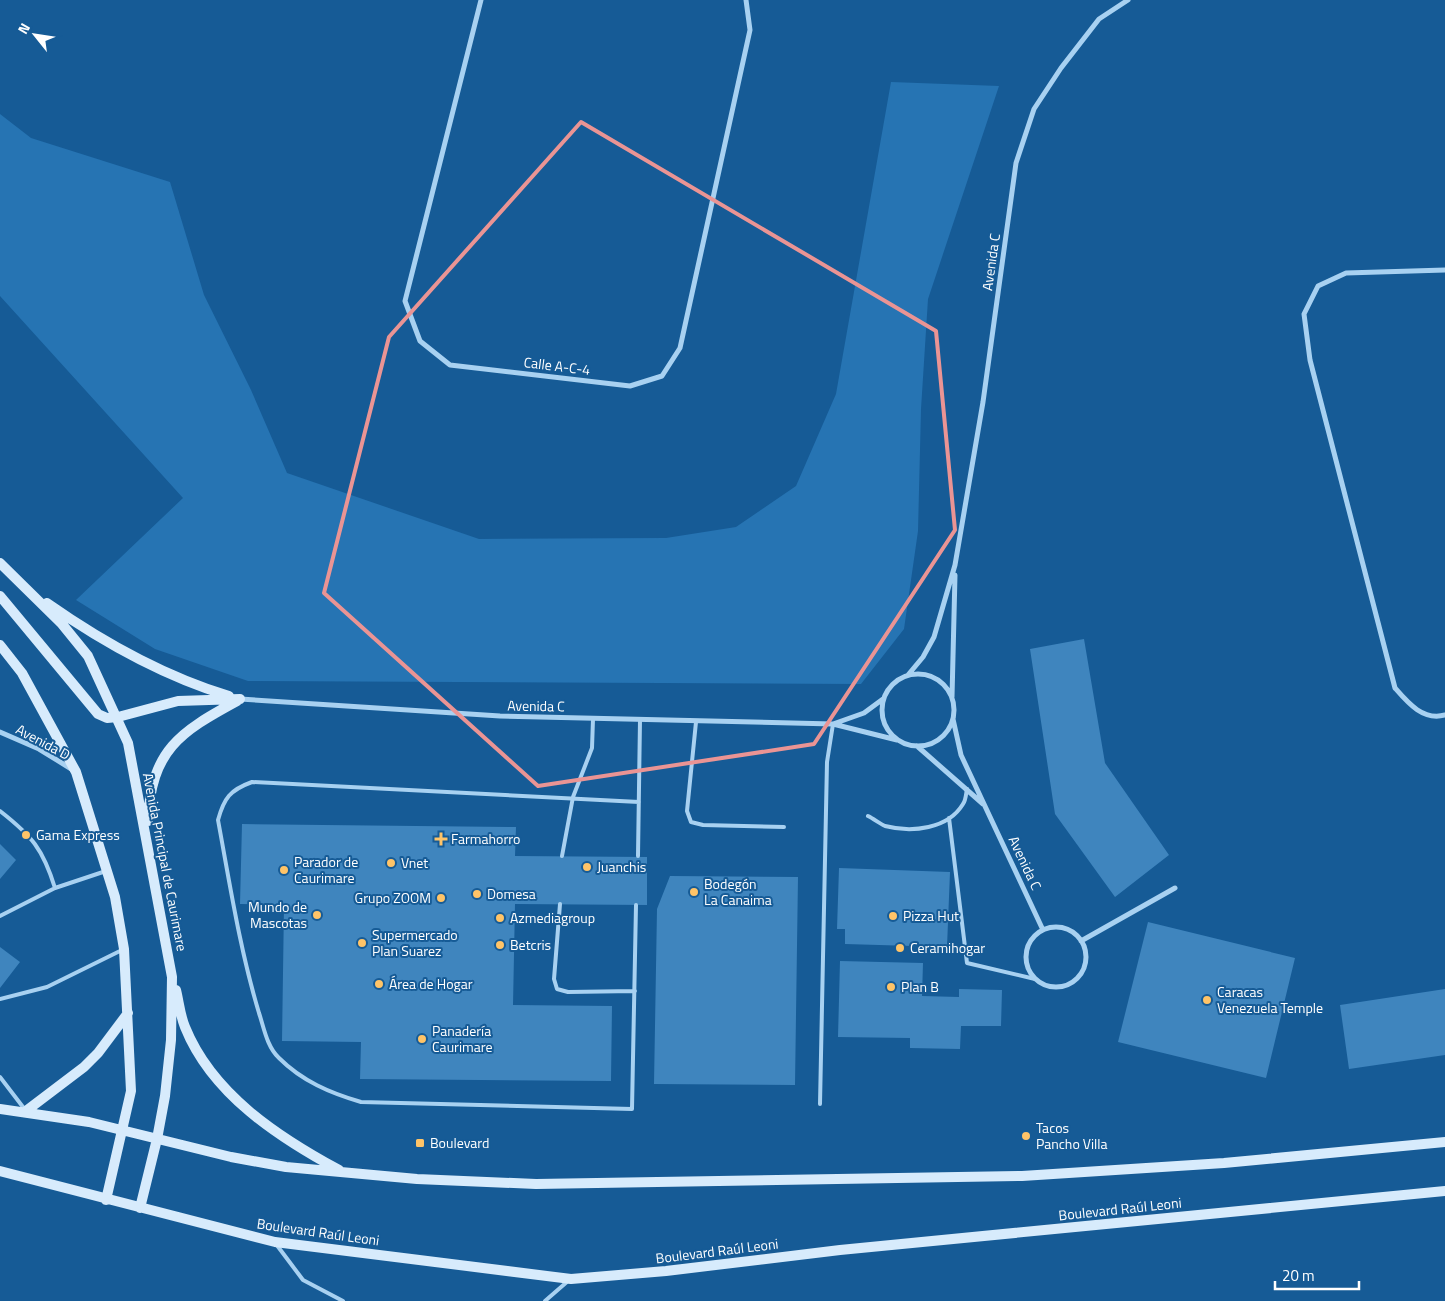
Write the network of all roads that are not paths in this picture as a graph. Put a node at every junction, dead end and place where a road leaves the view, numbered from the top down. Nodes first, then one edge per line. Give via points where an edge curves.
1 (481, 0) edge
2 (746, 0) edge
3 (1128, 0) edge
4 (1445, 270) edge
5 (0, 563) edge
6 (955, 564) junction
7 (21, 585) junction
8 (0, 596) edge
9 (0, 645) edge
10 (908, 674) junction
11 (952, 697) junction
12 (240, 699) junction
13 (883, 699) junction
14 (1445, 715) edge
15 (118, 717) junction
16 (593, 719) junction
17 (953, 719) junction
18 (640, 720) junction
19 (696, 722) junction
20 (832, 724) junction
21 (0, 732) edge
22 (897, 740) junction
23 (917, 746) junction
24 (76, 772) junction
25 (966, 788) junction
26 (573, 798) junction
27 (639, 802) junction
28 (985, 806) junction
29 (0, 811) edge
30 (868, 816) dead end
31 (949, 818) junction
32 (784, 827) dead end
33 (147, 839) junction
34 (562, 856) dead end
35 (638, 856) dead end
36 (108, 870) junction
37 (55, 888) junction
38 (1175, 888) dead end
39 (560, 904) dead end
40 (636, 905) dead end
41 (0, 916) edge
42 (1043, 930) junction
43 (1081, 941) junction
44 (124, 949) junction
45 (172, 977) junction
46 (1035, 980) junction
47 (634, 991) junction
48 (0, 999) edge
49 (128, 1013) junction
50 (0, 1077) edge
51 (820, 1104) dead end
52 (0, 1109) edge
53 (26, 1111) junction
54 (122, 1129) junction
55 (157, 1139) junction
56 (1445, 1142) edge
57 (0, 1171) edge
58 (342, 1172) junction
59 (1445, 1191) edge
60 (106, 1200) junction
61 (140, 1208) junction
62 (275, 1242) junction
63 (571, 1279) junction
64 (343, 1301) edge
65 (545, 1301) edge

1 - 2 street, Calle A-C-4 via 405,302 420,341 450,365 630,386 662,376 680,348 750,30
3 - 6 street, Avenida C via 1099,19 1061,68 1034,109 1016,163 983,402
4 - 14 street via 1346,273 1318,286 1304,314 1310,360 1395,688 1410,707 1436,717
5 - 7 main road, Avenida Principal de Caurimare
6 - 10 street, Avenida C via 934,637
6 - 11 street, Avenida C
7 - 12 main road via 141,662 203,689
7 - 15 main road, Avenida Principal de Caurimare via 62,624 88,656
8 - 15 main road via 98,714 107,718
9 - 24 main road via 22,673
10 - 11 street via 926,674 942,682
10 - 13 street, Avenida C via 892,684
11 - 17 street, Avenida C
12 - 15 main road via 178,701
12 - 16 street, Avenida C
12 - 33 main road via 194,724 170,746 152,782
13 - 20 street, Avenida C via 864,713
13 - 22 street via 881,708 885,726
15 - 33 main road, Avenida Principal de Caurimare via 128,743
16 - 18 street, Avenida C
16 - 26 lane via 592,748
17 - 23 street via 939,739
17 - 28 street, Avenida C via 961,755
18 - 19 street, Avenida C
18 - 27 lane
19 - 20 street, Avenida C
19 - 32 lane via 687,811 691,822
20 - 22 street, Avenida C
20 - 51 lane via 827,762
21 - 24 street, Avenida D via 39,749
22 - 23 street, Avenida C
23 - 25 street, Avenida C
24 - 36 main road
25 - 28 street, Avenida C
25 - 31 lane via 964,803
26 - 27 lane
26 - 34 lane
26 - 47 lane via 252,782 236,788 223,804 218,820 246,968 267,1039 277,1057 309,1081 325,1091 361,1102 632,1109
27 - 35 lane
28 - 42 street, Avenida C
29 - 37 lane via 27,832 47,862
30 - 31 lane via 885,826 915,829 938,826
31 - 46 lane via 967,963
33 - 45 main road, Avenida Principal de Caurimare
36 - 37 lane
36 - 44 main road
37 - 41 lane
38 - 43 street
39 - 47 lane via 554,979 557,989 568,992
40 - 47 lane
42 - 43 street via 1064,928
42 - 46 street via 1027,948 1026,960
43 - 46 street via 1086,959 1084,969 1071,983 1052,988
44 - 48 lane via 47,987
44 - 49 main road
45 - 55 main road, Avenida Principal de Caurimare via 171,1040
45 - 58 main road via 185,1027 212,1074 249,1111 293,1145
49 - 53 main road via 84,1067
49 - 54 main road via 131,1091
50 - 53 lane
52 - 53 main road
53 - 54 main road
54 - 55 main road
54 - 60 main road
55 - 58 main road via 286,1167
55 - 61 main road, Avenida Principal de Caurimare
56 - 58 main road via 1224,1163 1022,1176 536,1184
57 - 60 main road, Boulevard Raúl Leoni
59 - 63 main road, Boulevard Raúl Leoni
60 - 61 main road, Boulevard Raúl Leoni
61 - 62 main road, Boulevard Raúl Leoni
62 - 63 main road, Boulevard Raúl Leoni
62 - 64 lane via 303,1280
63 - 65 lane

